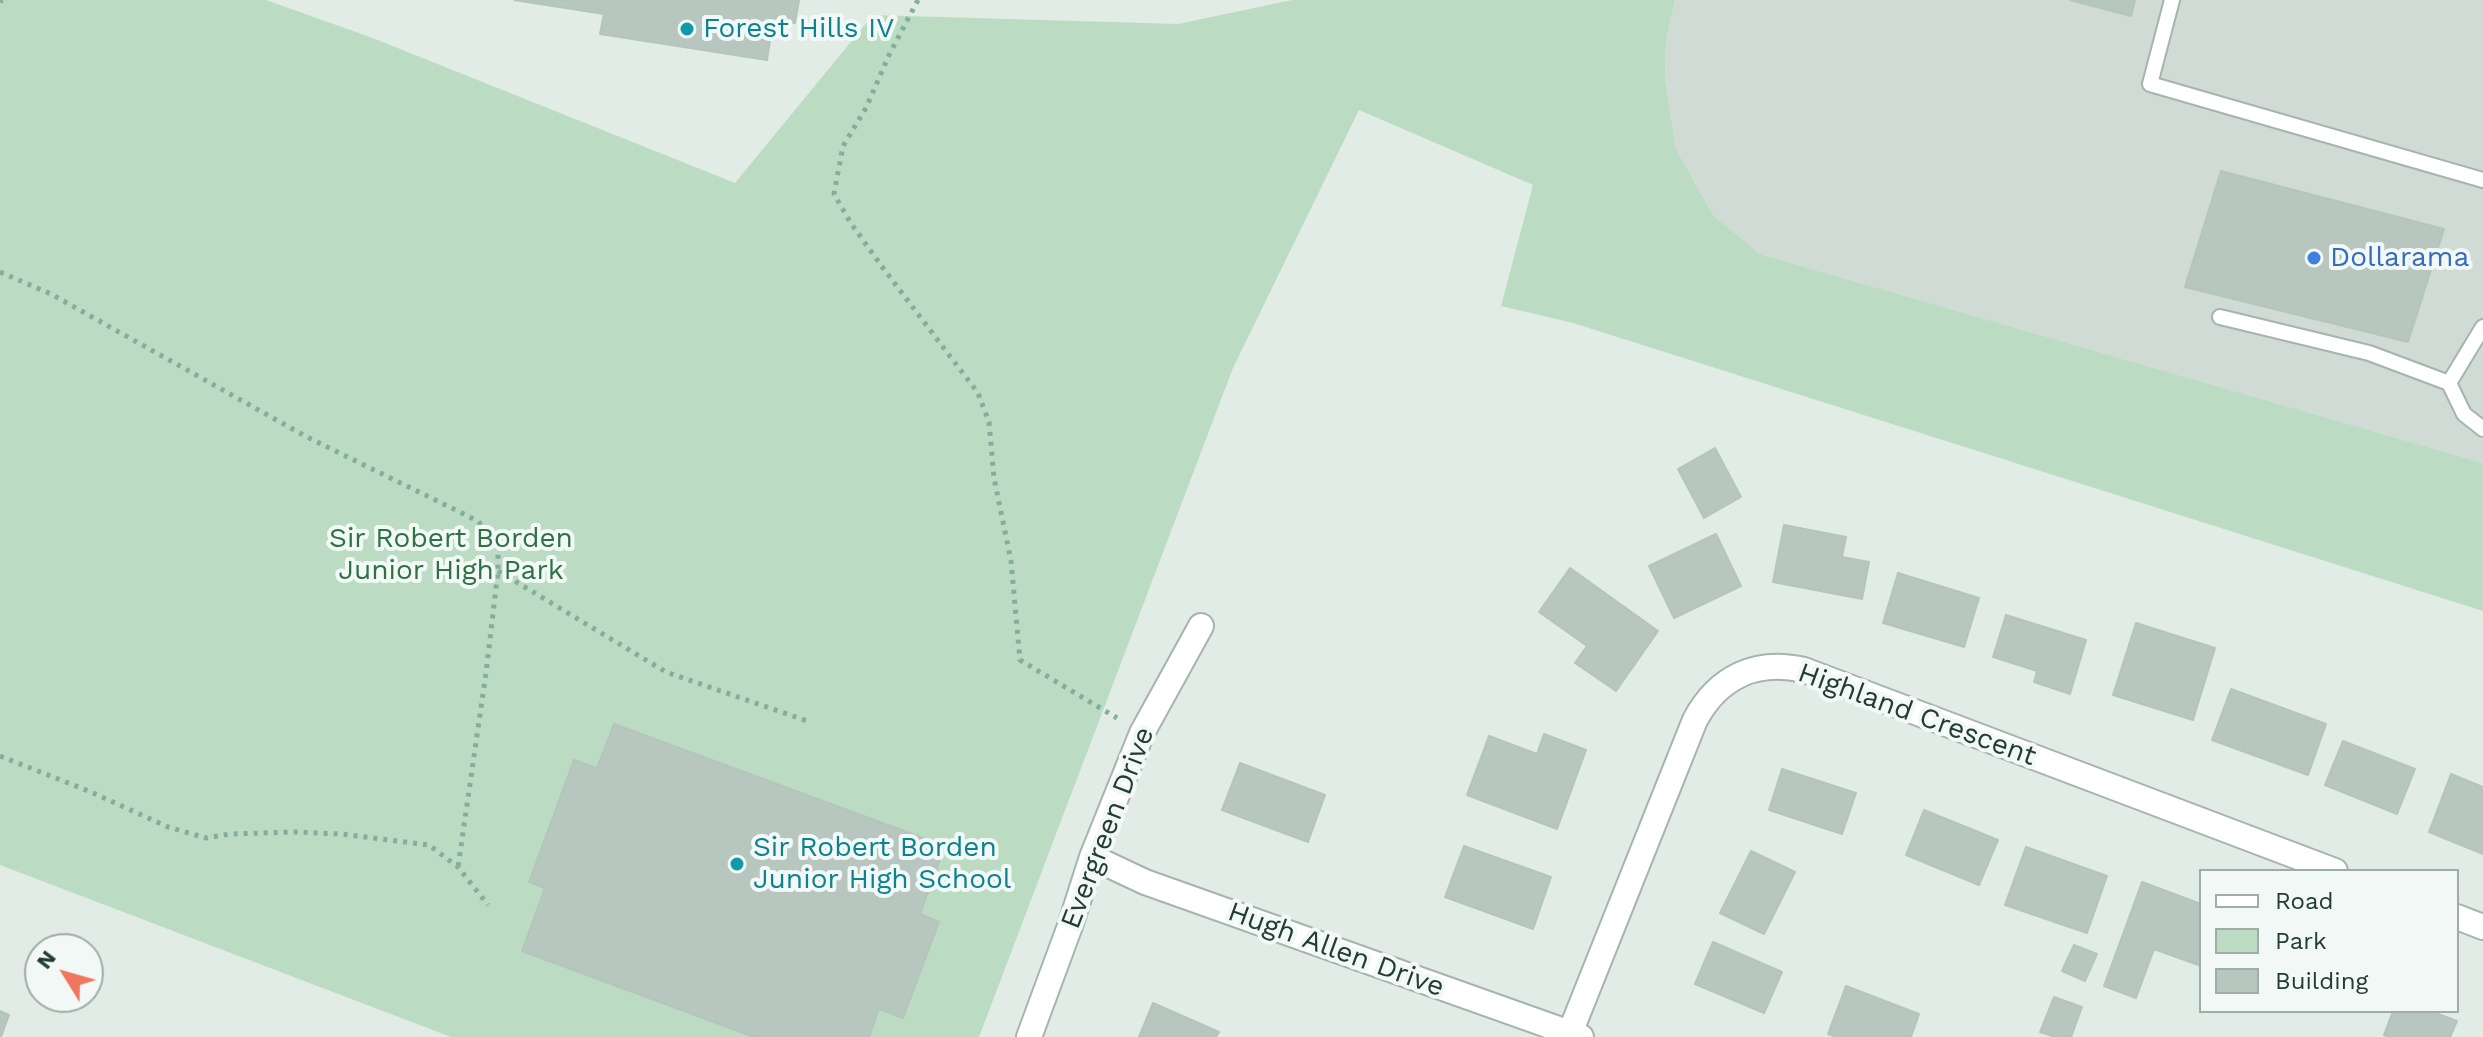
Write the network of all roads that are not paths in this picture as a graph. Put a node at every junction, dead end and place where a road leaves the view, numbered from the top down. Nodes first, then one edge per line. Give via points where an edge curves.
1 (2172, 0) edge
2 (2483, 180) edge
3 (2220, 317) dead end
4 (2483, 327) edge
5 (2449, 383) junction
6 (2483, 429) edge
7 (1201, 626) dead end
8 (1092, 857) junction
9 (2330, 869) edge
10 (2459, 918) edge
11 (2483, 927) edge
12 (1576, 1035) edge
13 (1029, 1037) edge

1 - 2 lane via 2150,84
3 - 5 lane via 2369,353
4 - 5 lane
5 - 6 lane via 2464,414
7 - 8 street, Evergreen Drive via 1142,733
8 - 12 street, Hugh Allen Drive via 1145,882
8 - 13 street, Evergreen Drive
9 - 12 street, Highland Crescent via 1804,670 1756,667 1732,677 1695,720
10 - 11 street

